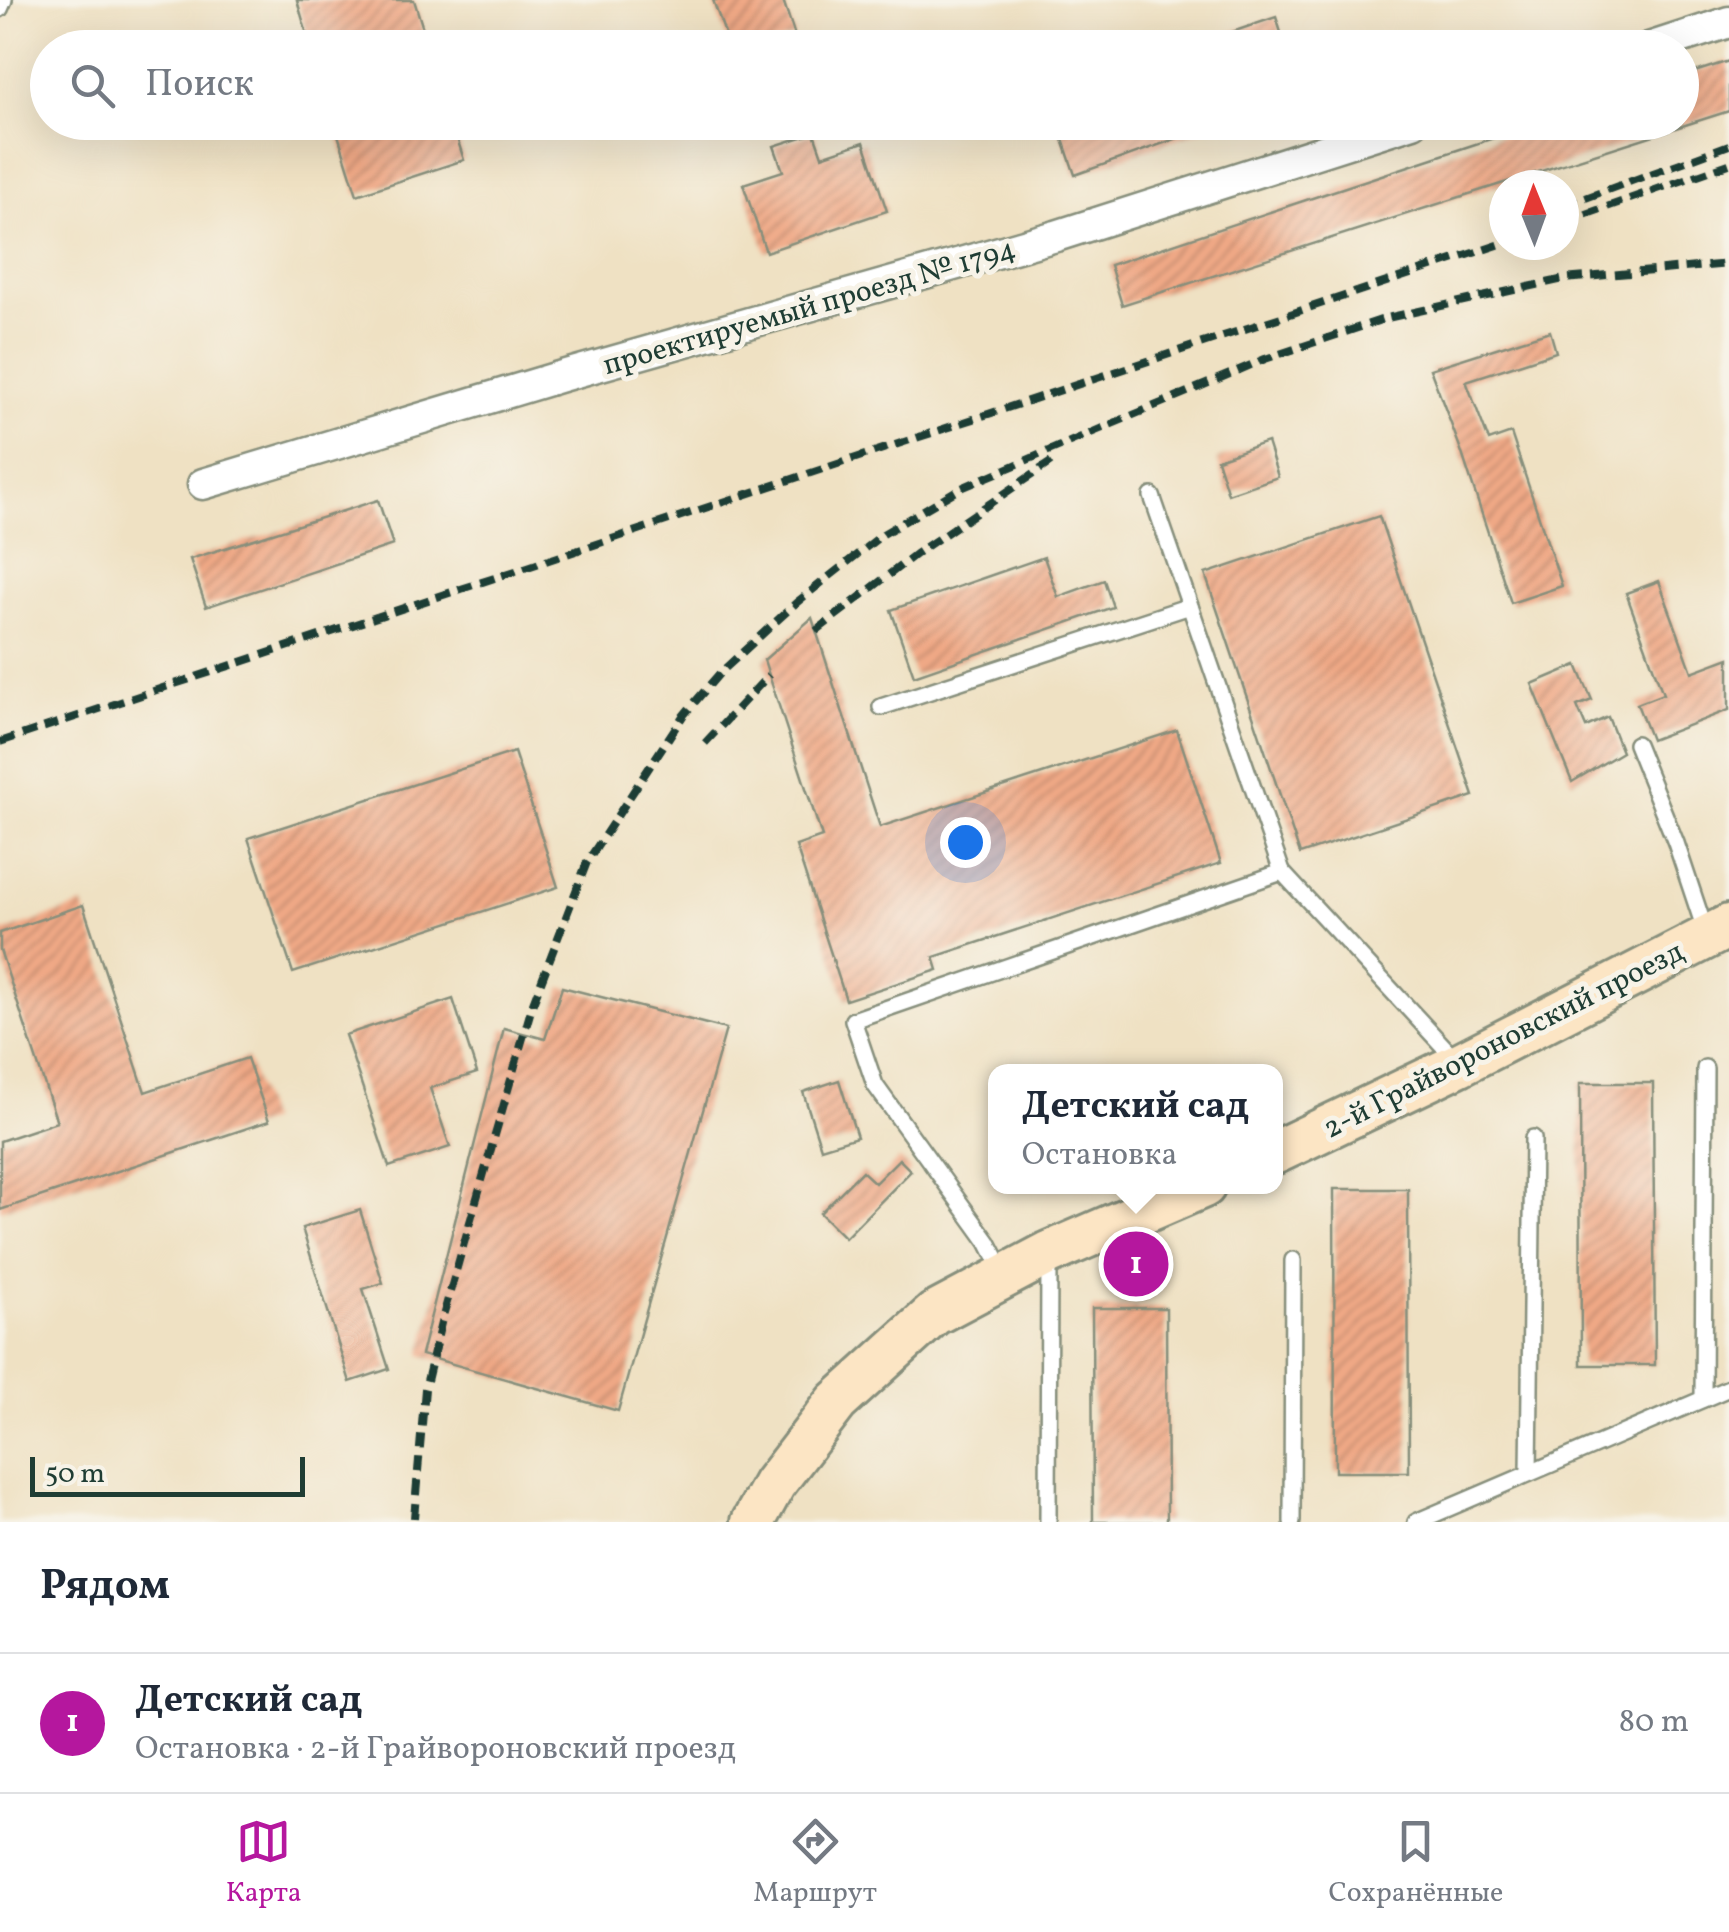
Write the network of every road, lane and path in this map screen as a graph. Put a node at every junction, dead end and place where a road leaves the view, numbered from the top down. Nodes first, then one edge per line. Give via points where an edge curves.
1 (4, 0) edge
2 (0, 9) edge
3 (1729, 22) edge
4 (1699, 32) edge
5 (1357, 140) edge
6 (203, 484) dead end
7 (1152, 496) dead end
8 (1190, 606) junction
9 (881, 707) dead end
10 (1636, 744) dead end
11 (1282, 872) junction
12 (1718, 932) edge
13 (1460, 1064) junction
14 (1705, 1068) dead end
15 (1533, 1138) dead end
16 (1283, 1149) edge
17 (1185, 1194) edge
18 (1049, 1253) junction
19 (1294, 1260) dead end
20 (1006, 1274) junction
21 (1729, 1388) edge
22 (1703, 1399) junction
23 (1529, 1473) junction
24 (753, 1522) edge
25 (1048, 1522) edge
26 (1292, 1522) edge
27 (1416, 1522) edge

1 - 2 lane
3 - 4 street
5 - 6 street, проектируемый проезд № 1794 via 1056,236
7 - 8 lane
8 - 9 lane
8 - 11 lane
10 - 12 lane
11 - 13 lane
11 - 20 lane via 853,1020 876,1085
12 - 13 main road, 2-й Грайвороновский проезд
13 - 16 main road, 2-й Грайвороновский проезд
14 - 22 lane
15 - 23 lane
17 - 18 main road
18 - 20 main road
18 - 25 lane
19 - 26 lane
20 - 24 main road via 934,1314 837,1402
21 - 22 lane
22 - 23 lane
23 - 27 lane

